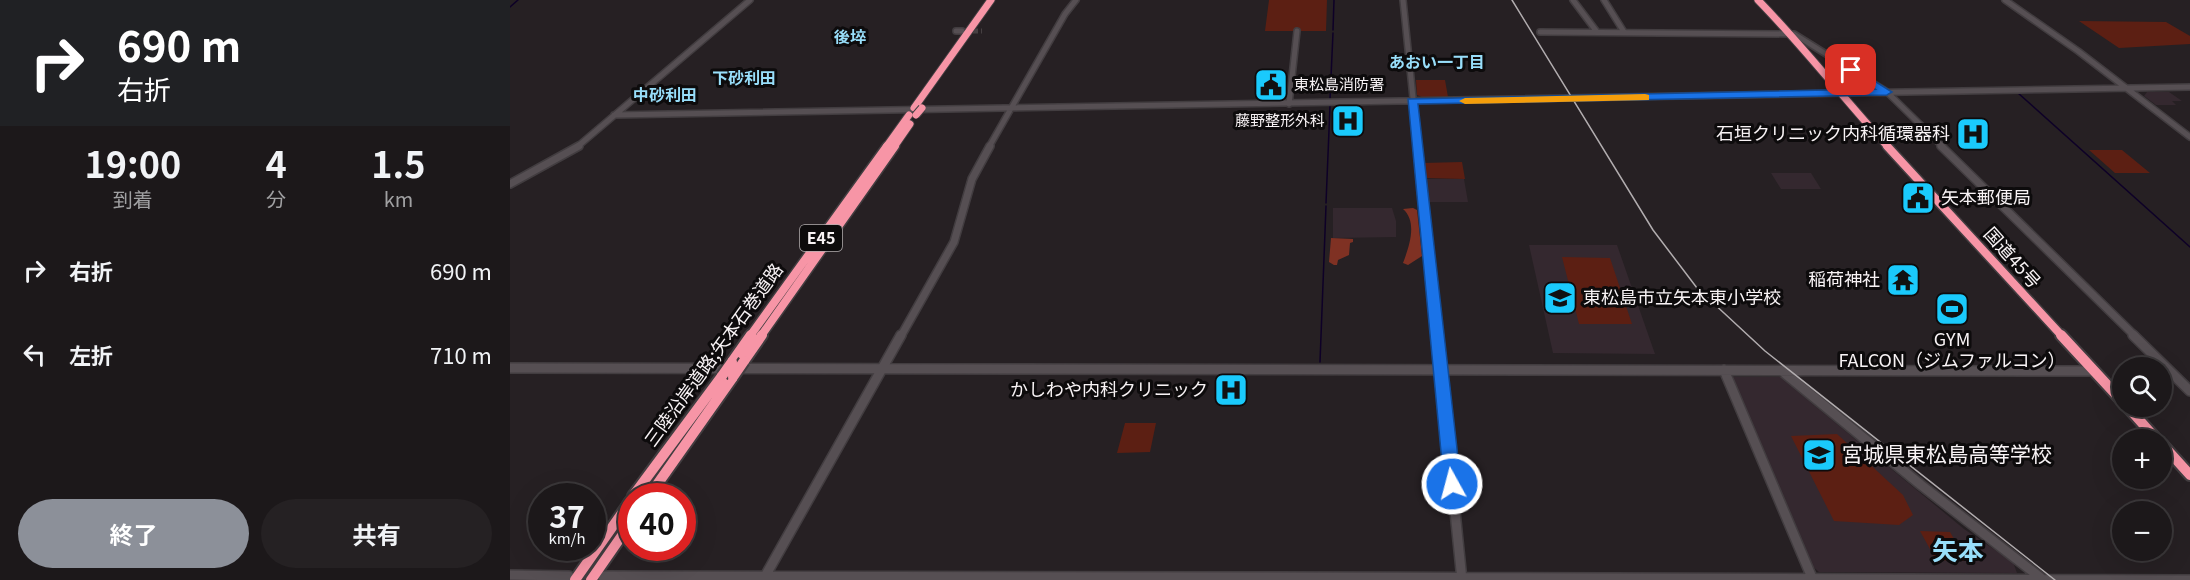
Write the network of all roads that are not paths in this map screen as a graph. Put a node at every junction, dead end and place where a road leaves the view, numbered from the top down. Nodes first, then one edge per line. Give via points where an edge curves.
1 (750, 0) edge
2 (991, 0) edge
3 (997, 0) edge
4 (1076, 0) edge
5 (1403, 0) edge
6 (1574, 0) edge
7 (1604, 0) edge
8 (1758, 0) edge
9 (2005, 0) edge
10 (1297, 31) dead end
11 (1540, 32) dead end
12 (1597, 32) junction
13 (1624, 32) junction
14 (1790, 33) junction
15 (2190, 87) edge
16 (2126, 88) junction
17 (1887, 92) junction
18 (1838, 93) junction
19 (1412, 101) junction
20 (1288, 104) junction
21 (1011, 110) junction
22 (915, 111) junction
23 (615, 115) junction
24 (2190, 136) edge
25 (510, 184) edge
26 (510, 368) edge
27 (880, 369) junction
28 (1439, 370) junction
29 (1724, 370) junction
30 (1782, 371) junction
31 (2094, 371) junction
32 (728, 376) junction
33 (2112, 391) edge
34 (2190, 391) edge
35 (2137, 417) edge
36 (2147, 429) edge
37 (2172, 455) edge
38 (2190, 475) edge
39 (644, 483) edge
40 (658, 483) edge
41 (618, 517) edge
42 (618, 544) edge
43 (510, 575) edge
44 (572, 578) edge
45 (597, 578) edge
46 (764, 578) edge
47 (1462, 578) edge
48 (2041, 578) junction
49 (1812, 579) edge
50 (2190, 580) edge

1 - 23 street
2 - 22 highway, 三陸沿岸道路;矢本石巻道路 / E45
3 - 22 highway, 三陸沿岸道路;矢本石巻道路 / E45
4 - 21 street
5 - 19 street
6 - 12 street
7 - 13 street
8 - 14 highway, 国道45号
9 - 16 street
10 - 20 street
11 - 12 street
12 - 13 street
13 - 14 street
14 - 17 street
14 - 18 highway, 国道45号
15 - 16 street
16 - 17 street
16 - 24 street
17 - 18 street
17 - 34 street
18 - 19 street
18 - 31 highway, 国道45号
19 - 20 street
19 - 28 street
20 - 21 street
21 - 23 street
21 - 27 street via 971,181 954,242
22 - 32 highway, 三陸沿岸道路;矢本石巻道路 / E45, bridge via 744,362
22 - 32 highway, 三陸沿岸道路;矢本石巻道路 / E45, bridge via 732,362
23 - 25 street via 561,158
26 - 27 street
27 - 28 street
27 - 46 street
28 - 29 street
28 - 47 street
29 - 30 street
29 - 49 street
30 - 31 street
30 - 48 street
31 - 33 highway, 国道45号
32 - 39 highway, 三陸沿岸道路;矢本石巻道路 / E45
32 - 40 highway, 三陸沿岸道路;矢本石巻道路 / E45
35 - 36 highway
37 - 38 highway
41 - 44 highway, 三陸沿岸道路;矢本石巻道路 / E45
42 - 45 highway
43 - 44 street
45 - 46 street
46 - 47 street
47 - 49 street
48 - 49 street
48 - 50 street

